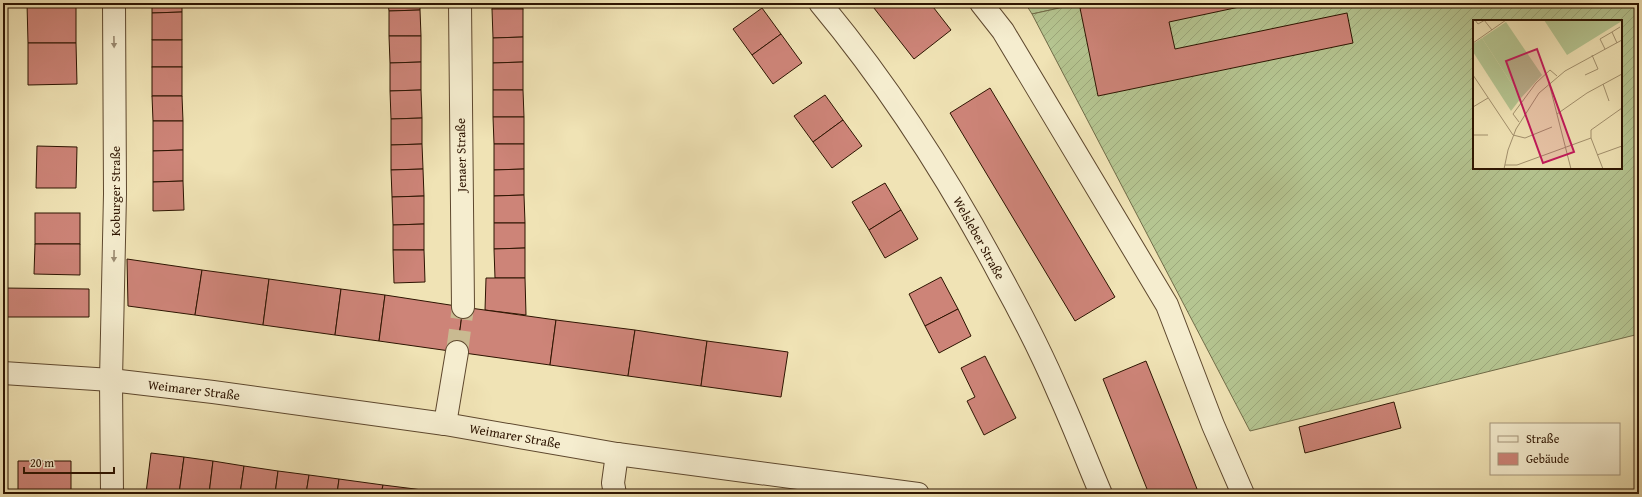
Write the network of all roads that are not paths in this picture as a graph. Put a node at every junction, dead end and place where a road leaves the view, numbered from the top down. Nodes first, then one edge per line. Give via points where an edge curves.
1 (114, 3) edge
2 (460, 3) edge
3 (820, 3) edge
4 (981, 3) edge
5 (463, 307) tunnel mouth
6 (457, 352) tunnel mouth
7 (3, 373) edge
8 (111, 380) junction
9 (445, 424) junction
10 (617, 454) junction
11 (112, 494) edge
12 (615, 494) edge
13 (918, 494) edge
14 (1101, 494) edge
15 (1243, 494) edge

1 -> 8 street, Koburger Straße via 115,194
2 - 5 street, Jenaer Straße
3 - 14 street, Welsleber Straße via 888,92 934,160 977,233 1017,306 1056,387
4 - 15 street via 1003,31 1167,306 1213,426
6 - 9 street
7 - 8 street, Weimarer Straße
8 - 9 street, Weimarer Straße
8 - 11 street, Koburger Straße
9 - 10 street, Weimarer Straße
10 - 12 street via 613,483
10 - 13 street, Weimarer Straße

